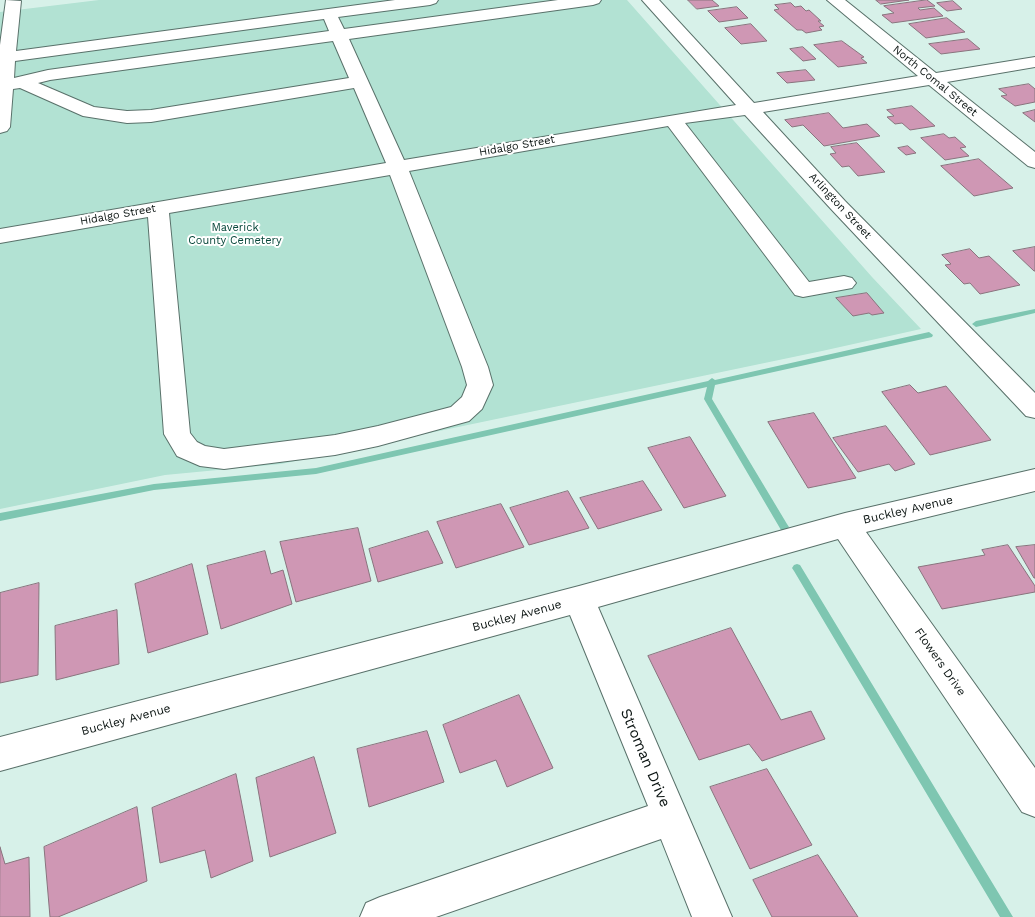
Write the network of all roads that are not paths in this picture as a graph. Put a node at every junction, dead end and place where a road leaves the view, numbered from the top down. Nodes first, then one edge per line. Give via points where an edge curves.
1 (430, 0) edge
2 (593, 0) edge
3 (650, 0) edge
4 (835, 0) edge
5 (11, 1) edge
6 (330, 13) junction
7 (6, 23) edge
8 (339, 35) junction
9 (8, 57) junction
10 (1035, 62) edge
11 (932, 79) junction
12 (360, 82) junction
13 (12, 84) junction
14 (750, 108) junction
15 (673, 120) junction
16 (0, 127) edge
17 (1035, 162) edge
18 (397, 166) junction
19 (158, 208) junction
20 (0, 236) edge
21 (844, 283) dead end
22 (1035, 409) edge
23 (1035, 480) edge
24 (845, 525) junction
25 (579, 599) junction
26 (0, 754) edge
27 (1035, 799) edge
28 (670, 817) junction
29 (380, 917) edge
30 (712, 917) edge

1 - 6 street
2 - 8 street
3 - 14 street, Arlington Street
4 - 11 street, North Comal Street
5 - 7 street
6 - 8 street
6 - 9 street
7 - 9 street
8 - 12 street
8 - 13 street via 48,75
9 - 13 street
10 - 11 street, Hidalgo Street
11 - 14 street, Hidalgo Street
11 - 17 street, North Comal Street
12 - 13 street via 151,116 127,117 90,112
12 - 18 street
13 - 16 street
14 - 15 street, Hidalgo Street
14 - 22 street, Arlington Street via 838,205
15 - 18 street, Hidalgo Street
15 - 21 street via 803,290
18 - 19 street, Hidalgo Street
18 - 19 street via 480,385 473,402 460,414 335,445 224,459 200,456 188,448 177,434
19 - 20 street, Hidalgo Street
23 - 24 street, Buckley Avenue
24 - 25 street, Buckley Avenue
24 - 27 street, Flowers Drive
25 - 26 street, Buckley Avenue
25 - 28 street, Stroman Drive
28 - 29 street
28 - 30 street, Stroman Drive

